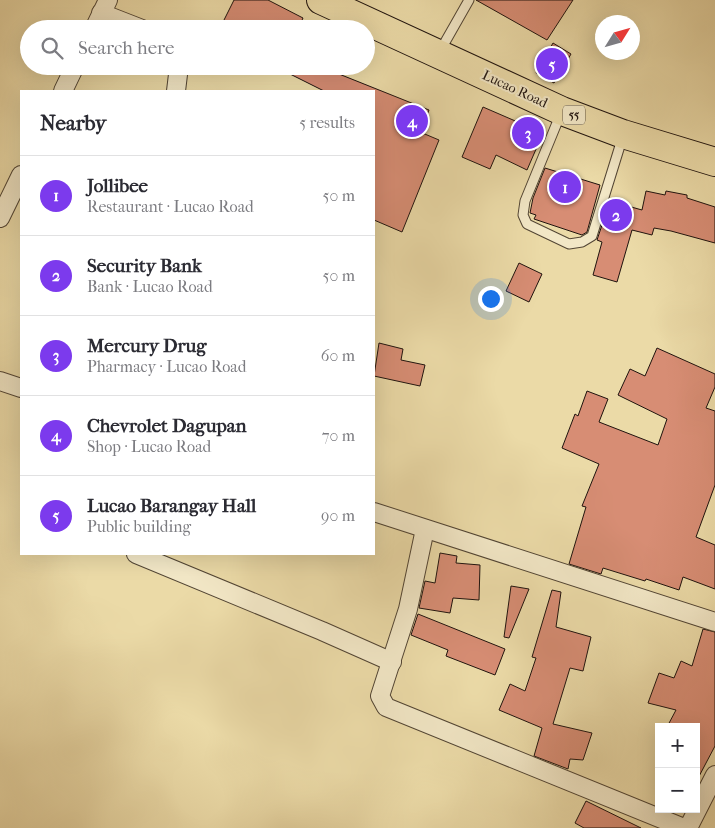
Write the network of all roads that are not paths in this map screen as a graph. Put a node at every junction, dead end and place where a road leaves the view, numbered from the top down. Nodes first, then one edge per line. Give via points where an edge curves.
1 (321, 0) edge
2 (469, 0) edge
3 (101, 14) edge
4 (117, 20) edge
5 (364, 20) edge
6 (375, 25) edge
7 (438, 54) junction
8 (71, 75) edge
9 (178, 75) edge
10 (63, 90) edge
11 (176, 90) edge
12 (562, 111) junction
13 (623, 134) junction
14 (715, 162) edge
15 (20, 177) edge
16 (0, 218) edge
17 (0, 381) edge
18 (20, 388) edge
19 (375, 512) edge
20 (425, 529) junction
21 (138, 555) edge
22 (715, 622) edge
23 (392, 662) junction
24 (715, 775) edge
25 (684, 828) edge
26 (688, 828) edge

1 - 5 highway, Lucao Road / 55
2 - 7 lane
3 - 4 street
6 - 7 highway, Lucao Road / 55
7 - 12 highway, Lucao Road / 55
8 - 10 street
9 - 11 street
12 - 13 highway, Lucao Road / 55
12 - 13 lane via 525,201 523,215 527,224 569,244 592,236
13 - 14 highway, Lucao Road / 55
15 - 16 street
17 - 18 street
19 - 20 street
20 - 22 street
20 - 23 street via 408,609
21 - 23 street
23 - 25 street via 380,696 386,707
24 - 26 street

